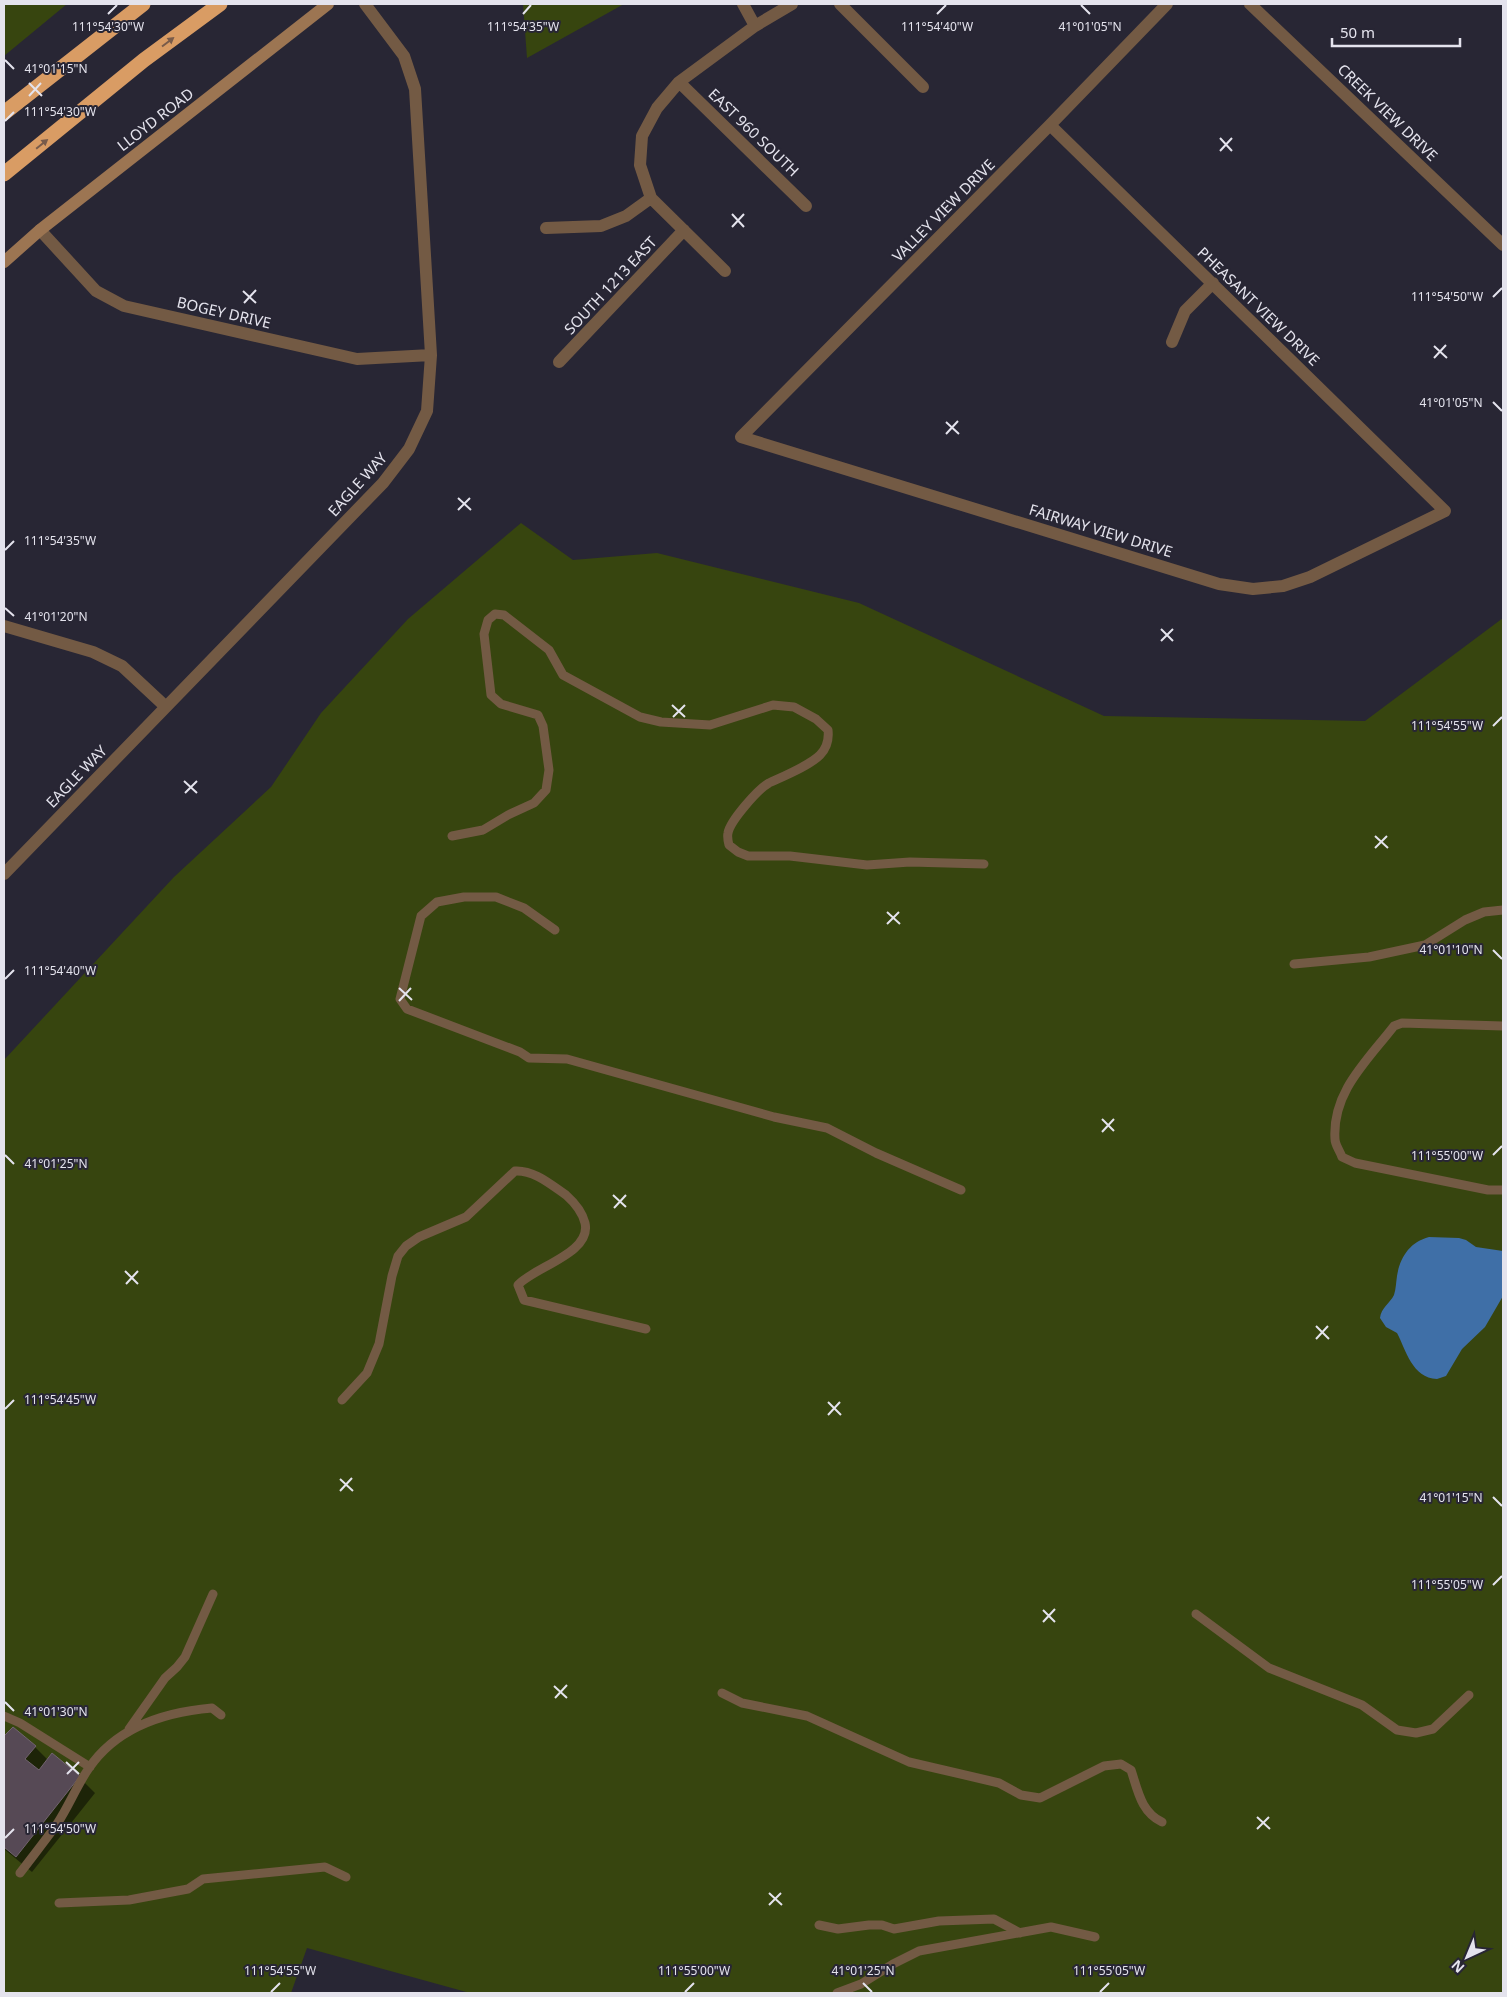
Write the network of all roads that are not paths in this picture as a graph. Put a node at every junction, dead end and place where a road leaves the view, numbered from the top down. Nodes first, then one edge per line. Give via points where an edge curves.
1 (143, 4) edge
2 (220, 4) edge
3 (328, 4) edge
4 (365, 4) edge
5 (743, 4) edge
6 (792, 4) edge
7 (840, 4) edge
8 (1167, 4) edge
9 (1250, 4) edge
10 (755, 26) junction
11 (679, 82) junction
12 (923, 87) dead end
13 (4, 113) edge
14 (1050, 125) junction
15 (4, 174) edge
16 (652, 198) junction
17 (806, 206) dead end
18 (546, 228) dead end
19 (40, 230) junction
20 (684, 230) junction
21 (1503, 245) edge
22 (4, 262) edge
23 (725, 271) dead end
24 (1213, 283) junction
25 (1172, 342) dead end
26 (431, 355) junction
27 (559, 362) dead end
28 (740, 438) joint
29 (1445, 511) joint
30 (4, 626) edge
31 (166, 707) junction
32 (452, 836) dead end
33 (984, 864) dead end
34 (4, 874) edge
35 (1503, 910) edge
36 (555, 930) dead end
37 (1294, 964) dead end
38 (1503, 1026) edge
39 (962, 1190) dead end
40 (1503, 1190) edge
41 (646, 1329) dead end
42 (342, 1400) dead end
43 (213, 1594) dead end
44 (1196, 1614) dead end
45 (722, 1693) dead end
46 (1469, 1695) dead end
47 (221, 1715) dead end
48 (4, 1716) edge
49 (129, 1730) junction
50 (90, 1767) junction
51 (1162, 1822) dead end
52 (20, 1873) dead end
53 (346, 1877) dead end
54 (58, 1903) dead end
55 (819, 1925) dead end
56 (1020, 1933) junction
57 (1095, 1937) dead end
58 (837, 1993) edge

1 - 13 highway
15 -> 2 highway via 144,60
3 - 19 street, LLOYD ROAD
4 - 26 street, EAGLE WAY via 404,56 415,89
5 - 10 street
6 - 10 street
7 - 12 street
8 - 14 street, VALLEY VIEW DRIVE
9 - 21 street, CREEK VIEW DRIVE
10 - 11 street
11 - 16 street via 657,108 642,136 640,165
11 - 17 street, EAST 960 SOUTH
14 - 24 street, PHEASANT VIEW DRIVE
14 - 28 street, VALLEY VIEW DRIVE
16 - 18 street via 626,216 601,226
16 - 20 street
19 - 22 street, LLOYD ROAD
19 - 26 street, BOGEY DRIVE via 96,292 124,306 357,359
20 - 23 street
20 - 27 street, SOUTH 1213 EAST
24 - 25 street via 1185,311
24 - 29 street, PHEASANT VIEW DRIVE
26 - 31 street, EAGLE WAY via 427,411 409,449 383,483
28 - 29 street, FAIRWAY VIEW DRIVE via 1219,584 1253,589 1283,586 1310,577
30 - 31 street via 93,652 122,666
31 - 34 street, EAGLE WAY
32 - 33 lane via 483,830 534,803 546,790 550,770 543,726 538,715 501,704 491,695 484,634 488,620 495,614 504,615 549,650 563,675 640,717 661,722 710,725 773,705 794,707 828,730 829,741 820,755 767,784 740,812 728,833 729,845 738,852 748,856 790,856 868,866 910,862
35 - 37 lane via 1484,912 1465,920 1425,945 1369,957
36 - 39 lane via 524,908 496,897 464,897 437,902 421,916 400,999 407,1010 529,1058 567,1059 827,1128
38 - 40 lane via 1402,1023 1394,1026 1345,1089 1337,1111 1335,1140 1342,1157 1355,1163 1488,1190
41 - 42 lane via 524,1300 518,1285 577,1246 586,1227 582,1213 570,1198 526,1170 515,1171 466,1217 419,1237 398,1256 379,1344 367,1373
43 - 49 lane via 185,1656 165,1678
44 - 46 lane via 1269,1668 1362,1705 1398,1730 1416,1732 1433,1729
45 - 51 lane via 742,1703 807,1716 909,1762 999,1783 1021,1795 1040,1798 1104,1766 1121,1764 1132,1770 1148,1812
47 - 49 lane via 212,1708 191,1710
48 - 50 lane
49 - 50 lane
50 - 52 lane via 57,1823
53 - 54 lane via 325,1868 204,1879 188,1889 129,1900
55 - 56 lane via 838,1929 875,1925 894,1929 939,1920 994,1919
56 - 57 lane via 1052,1927
56 - 58 lane via 918,1951 861,1984

